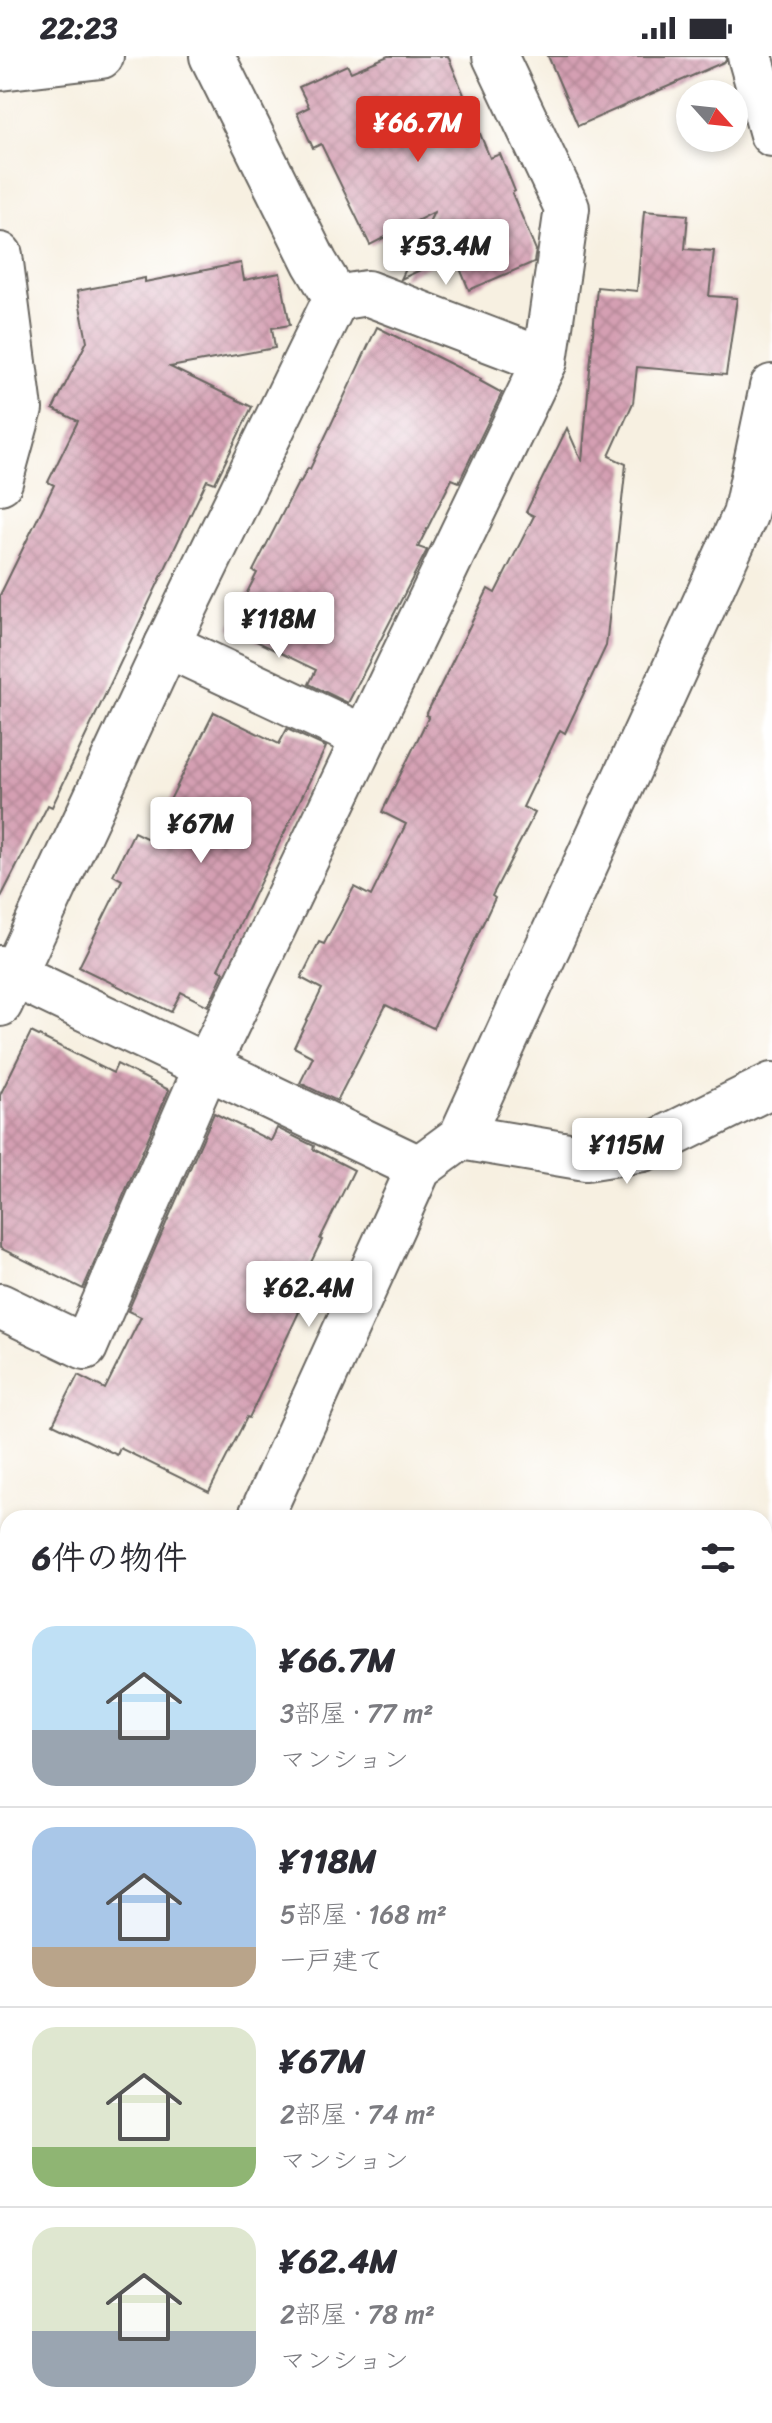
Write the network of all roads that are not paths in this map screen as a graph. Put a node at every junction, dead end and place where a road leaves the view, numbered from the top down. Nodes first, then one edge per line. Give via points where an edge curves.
1 (101, 56) edge
2 (212, 56) edge
3 (495, 56) edge
4 (750, 56) edge
5 (0, 68) edge
6 (772, 134) edge
7 (0, 255) edge
8 (336, 298) junction
9 (545, 361) junction
10 (772, 387) edge
11 (0, 482) edge
12 (758, 522) edge
13 (167, 645) junction
14 (363, 737) junction
15 (5, 982) edge
16 (207, 1066) junction
17 (772, 1085) edge
18 (461, 1137) junction
19 (419, 1168) junction
20 (0, 1306) edge
21 (264, 1510) edge

1 - 5 street
2 - 8 street
3 - 9 street via 567,208
4 - 6 street
7 - 11 street via 20,409
8 - 9 street via 367,293
8 - 13 street
9 - 14 street
10 - 12 street
12 - 18 street
13 - 14 street
13 - 15 street
14 - 16 street
15 - 16 street
16 - 19 street
16 - 20 street via 85,1347
17 - 18 street via 643,1149 614,1154 586,1158
18 - 19 street
19 - 21 street

